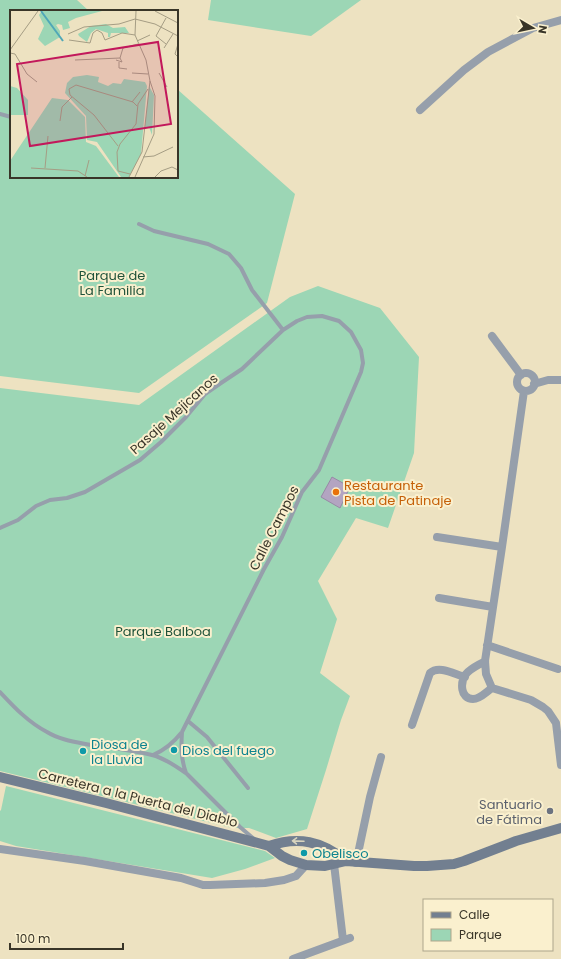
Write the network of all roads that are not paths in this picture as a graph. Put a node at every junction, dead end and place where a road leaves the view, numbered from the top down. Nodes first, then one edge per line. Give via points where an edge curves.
1 (561, 20) edge
2 (420, 110) dead end
3 (0, 114) edge
4 (10, 117) edge
5 (139, 224) dead end
6 (284, 330) junction
7 (351, 332) joint
8 (492, 336) dead end
9 (521, 375) junction
10 (561, 380) edge
11 (534, 384) junction
12 (524, 391) junction
13 (0, 528) edge
14 (437, 537) dead end
15 (502, 547) junction
16 (439, 598) dead end
17 (493, 607) junction
18 (487, 645) junction
19 (485, 661) junction
20 (558, 669) dead end
21 (464, 677) junction
22 (492, 688) junction
23 (0, 692) edge
24 (188, 721) junction
25 (412, 725) dead end
26 (182, 732) junction
27 (153, 755) junction
28 (381, 757) dead end
29 (561, 765) edge
30 (187, 774) junction
31 (0, 777) edge
32 (248, 788) dead end
33 (561, 828) edge
34 (258, 842) junction
35 (269, 846) junction
36 (0, 849) edge
37 (351, 862) junction
38 (306, 864) junction
39 (334, 864) junction
40 (293, 959) edge

1 - 2 street via 533,28 488,52
3 - 4 lane
5 - 6 lane via 154,231 208,244 229,254 241,268 252,290
6 - 7 lane, Pasaje Mejicanos via 307,317 322,316 339,321
6 - 13 lane, Pasaje Mejicanos via 242,369 206,394 186,417 140,460 85,492 50,500
7 - 24 lane, Calle Campos via 361,350 361,372 319,470 302,492 282,537
8 - 9 street
9 - 11 street via 532,376
9 - 12 street via 517,382 520,390
10 - 11 street
11 - 12 street via 531,390
12 - 15 street
14 - 15 street
15 - 17 street
16 - 17 street
17 - 18 street
18 - 19 street
18 - 20 street
19 - 21 street
19 - 22 street via 486,674
21 - 22 street via 462,689 467,697 473,699
21 - 25 street via 441,670 430,673
22 - 29 street via 531,700 548,711 556,723
23 - 27 lane via 27,719 48,733 75,742
24 - 26 lane, Calle Campos
24 - 32 lane via 207,736
26 - 27 lane via 165,749
26 - 30 lane via 181,756
27 - 30 lane
28 - 37 street
30 - 34 lane
31 - 34 main road, Carretera a la Puerta del Diablo
33 - 37 main road, Carretera a la Puerta del Diablo via 516,841 454,864 414,866
34 - 35 main road, Carretera a la Puerta del Diablo
37 -> 35 main road via 331,850 305,841
35 - 38 main road, Carretera a la Puerta del Diablo via 282,856
36 - 38 street via 181,878 203,885 284,880 296,876
37 - 39 main road, Carretera a la Puerta del Diablo
38 - 39 main road, Carretera a la Puerta del Diablo
39 - 40 street via 346,939

